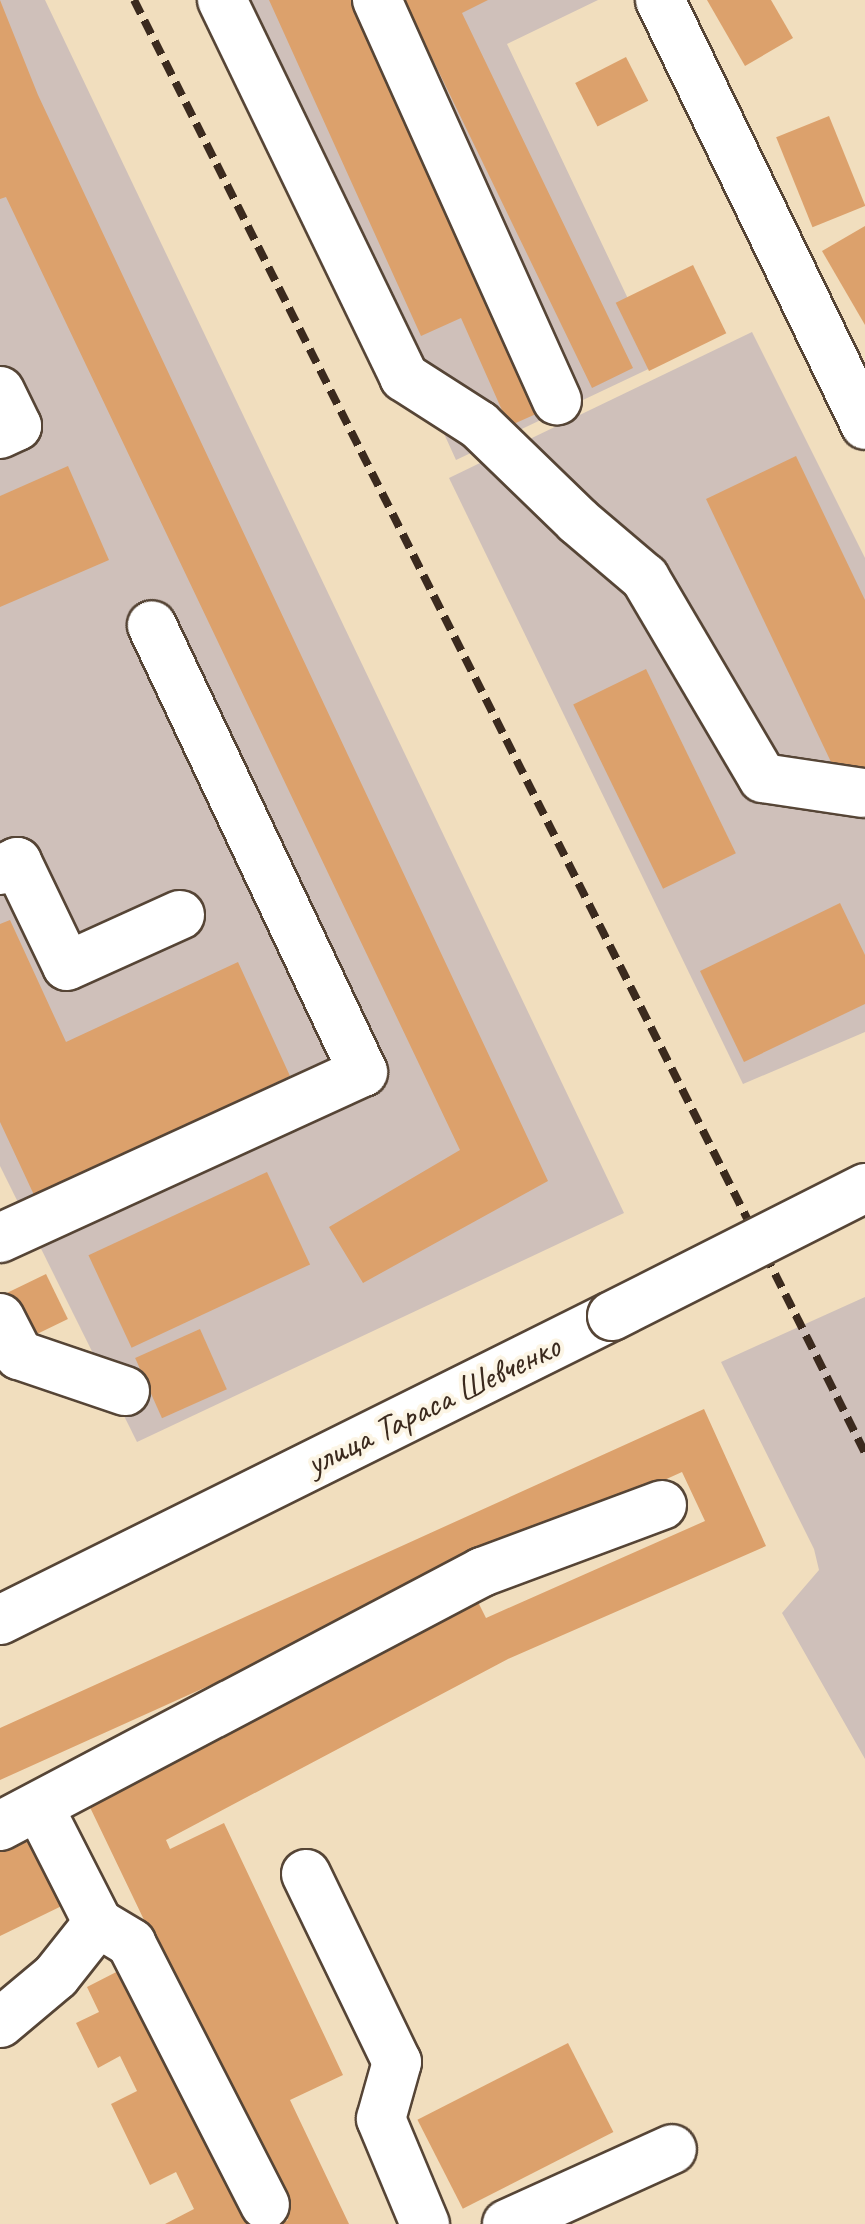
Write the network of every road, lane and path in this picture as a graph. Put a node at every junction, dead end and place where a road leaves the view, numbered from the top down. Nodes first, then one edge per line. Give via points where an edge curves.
1 (222, 0) edge
2 (377, 0) edge
3 (660, 0) edge
4 (0, 391) edge
5 (558, 400) dead end
6 (865, 425) edge
7 (0, 434) edge
8 (152, 625) dead end
9 (863, 792) edge
10 (0, 870) edge
11 (180, 915) dead end
12 (865, 1188) edge
13 (0, 1238) edge
14 (0, 1318) edge
15 (125, 1391) dead end
16 (662, 1505) dead end
17 (0, 1620) edge
18 (20, 1817) edge
19 (306, 1874) dead end
20 (98, 1923) junction
21 (0, 2023) edge
22 (672, 2148) dead end
23 (265, 2205) dead end
24 (425, 2224) edge
25 (508, 2224) edge

1 - 9 street via 404,377 479,425 645,578 763,778
2 - 5 street
3 - 6 street
4 - 7 street via 17,426
8 - 13 street via 363,1072
10 - 11 street via 18,862 67,966
12 - 17 street, улица Тараса Шевченко, bridge
14 - 15 street via 18,1354
16 - 18 street via 482,1572
18 - 20 street
19 - 24 street via 397,2062 381,2119
20 - 21 street via 56,1976
20 - 23 street via 132,1943
22 - 25 street

